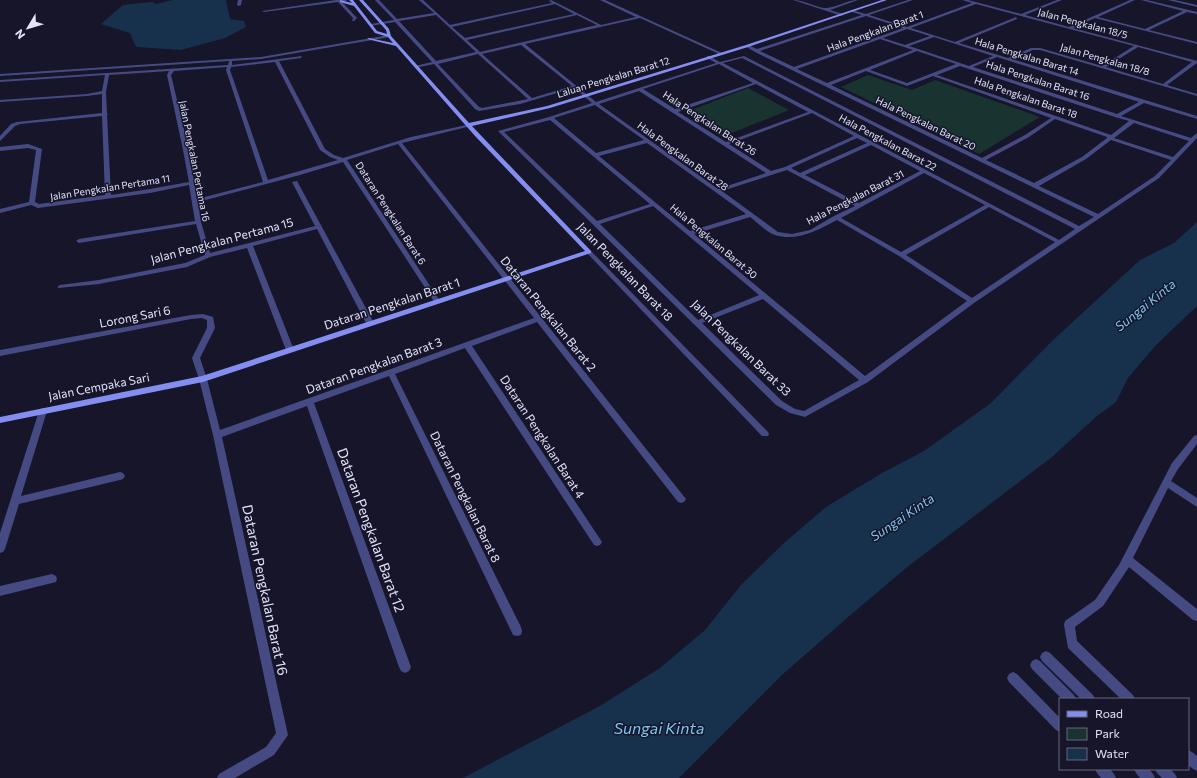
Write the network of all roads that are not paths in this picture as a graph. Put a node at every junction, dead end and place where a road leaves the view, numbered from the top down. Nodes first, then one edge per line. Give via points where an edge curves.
1 (240, 0) edge
2 (340, 0) edge
3 (346, 0) edge
4 (350, 0) edge
5 (356, 0) edge
6 (361, 0) edge
7 (377, 0) edge
8 (421, 0) edge
9 (549, 0) edge
10 (604, 0) edge
11 (795, 0) edge
12 (856, 0) edge
13 (885, 0) edge
14 (911, 0) edge
15 (964, 0) edge
16 (985, 0) edge
17 (1060, 0) edge
18 (1133, 0) edge
19 (1143, 0) edge
20 (1170, 0) edge
21 (976, 3) junction
22 (364, 4) junction
23 (556, 4) junction
24 (239, 5) dead end
25 (1197, 6) edge
26 (356, 7) junction
27 (826, 10) junction
28 (1187, 10) junction
29 (264, 11) dead end
30 (853, 11) junction
31 (1197, 13) edge
32 (436, 14) junction
33 (578, 14) junction
34 (842, 15) junction
35 (865, 15) junction
36 (1022, 15) junction
37 (640, 17) junction
38 (1094, 17) junction
39 (1016, 18) dead end
40 (353, 20) dead end
41 (396, 20) junction
42 (382, 23) junction
43 (371, 25) junction
44 (450, 26) junction
45 (601, 26) junction
46 (907, 28) junction
47 (1070, 28) junction
48 (1146, 30) junction
49 (376, 32) junction
50 (389, 36) junction
51 (934, 36) junction
52 (880, 38) junction
53 (369, 39) junction
54 (464, 39) junction
55 (521, 43) junction
56 (955, 43) junction
57 (1197, 43) edge
58 (397, 45) junction
59 (746, 46) junction
60 (905, 46) junction
61 (1137, 46) junction
62 (917, 50) junction
63 (756, 51) junction
64 (480, 53) junction
65 (720, 53) junction
66 (997, 56) junction
67 (301, 57) dead end
68 (708, 57) junction
69 (1009, 59) junction
70 (277, 61) junction
71 (1196, 62) edge
72 (230, 63) junction
73 (435, 63) junction
74 (718, 63) junction
75 (960, 64) junction
76 (417, 67) junction
77 (969, 67) junction
78 (792, 68) junction
79 (1102, 68) junction
80 (172, 70) junction
81 (866, 70) junction
82 (0, 75) edge
83 (106, 75) junction
84 (934, 75) junction
85 (0, 82) edge
86 (756, 83) junction
87 (828, 86) junction
88 (1164, 86) junction
89 (574, 87) junction
90 (640, 89) junction
91 (104, 92) junction
92 (585, 95) junction
93 (1197, 95) edge
94 (531, 100) junction
95 (0, 101) edge
96 (1144, 101) junction
97 (595, 103) junction
98 (675, 111) junction
99 (811, 112) junction
100 (106, 114) junction
101 (1117, 116) junction
102 (1055, 117) junction
103 (551, 118) junction
104 (1197, 118) edge
105 (1133, 121) junction
106 (469, 125) junction
107 (1197, 135) edge
108 (857, 136) junction
109 (1110, 137) junction
110 (0, 139) edge
111 (1191, 140) junction
112 (647, 141) junction
113 (398, 142) junction
114 (871, 143) junction
115 (726, 144) junction
116 (0, 149) edge
117 (596, 155) junction
118 (1174, 159) junction
119 (344, 160) junction
120 (982, 160) junction
121 (787, 168) junction
122 (924, 171) junction
123 (770, 173) junction
124 (800, 175) junction
125 (266, 182) junction
126 (295, 182) dead end
127 (190, 183) junction
128 (1034, 186) junction
129 (717, 191) junction
130 (108, 197) junction
131 (196, 201) junction
132 (32, 203) junction
133 (656, 204) junction
134 (858, 205) junction
135 (989, 205) junction
136 (0, 212) edge
137 (749, 215) junction
138 (1097, 216) junction
139 (836, 217) junction
140 (198, 222) junction
141 (595, 224) junction
142 (319, 227) junction
143 (1080, 229) junction
144 (770, 231) joint
145 (690, 233) junction
146 (79, 242) dead end
147 (1059, 242) junction
148 (250, 246) junction
149 (589, 252) junction
150 (901, 255) junction
151 (208, 256) junction
152 (505, 279) junction
153 (60, 287) dead end
154 (763, 296) junction
155 (437, 301) junction
156 (972, 301) junction
157 (539, 319) junction
158 (699, 322) junction
159 (370, 323) junction
160 (467, 345) junction
161 (290, 350) junction
162 (0, 353) edge
163 (391, 373) junction
164 (203, 379) junction
165 (865, 380) junction
166 (310, 402) junction
167 (43, 411) junction
168 (0, 420) edge
169 (765, 434) dead end
170 (217, 435) junction
171 (1197, 438) edge
172 (120, 476) dead end
173 (1166, 482) junction
174 (681, 499) dead end
175 (15, 501) junction
176 (1197, 503) edge
177 (597, 542) dead end
178 (0, 549) edge
179 (1127, 559) junction
180 (52, 579) dead end
181 (0, 591) edge
182 (1197, 616) edge
183 (518, 631) dead end
184 (1046, 657) dead end
185 (1036, 665) dead end
186 (405, 667) dead end
187 (1013, 678) dead end
188 (1069, 698) edge
189 (1088, 698) edge
190 (1128, 698) edge
191 (1059, 725) edge
192 (1189, 757) edge
193 (1197, 765) edge
194 (1102, 770) edge
195 (1141, 770) edge
196 (1163, 770) edge
197 (223, 778) edge
198 (1110, 778) edge
199 (1149, 778) edge
200 (1171, 778) edge

1 - 24 street
2 - 3 street
2 - 26 street
2 - 29 street
2 - 40 street via 355,18
4 - 26 street
5 - 22 street
6 - 22 street
7 - 41 street
8 - 32 street
9 - 23 street
10 - 37 street
11 - 27 street
12 - 27 street
13 - 30 street, Laluan Pengkalan Barat 12
14 - 35 street
15 - 21 street, Jalan Pengkalan 18/5
16 - 21 street, Hala Pengkalan Barat 1
17 - 36 street
18 - 38 street
19 - 28 street
20 - 25 street
21 - 36 street, Jalan Pengkalan 18/5
21 - 46 street, Hala Pengkalan Barat 1
22 - 42 street
23 - 33 street
23 - 44 street
26 - 43 street
27 - 34 street
28 - 31 street
28 - 48 street
30 - 34 street, Laluan Pengkalan Barat 12
30 - 35 street, Hala Pengkalan Barat 14
32 - 41 street
32 - 44 street
33 - 45 street
33 - 54 street
34 - 59 street, Laluan Pengkalan Barat 12
35 - 46 street, Hala Pengkalan Barat 14
35 - 63 street
36 - 47 street, Jalan Pengkalan 18/5
37 - 45 street
37 - 65 street
38 - 47 street
38 - 48 street
39 - 56 street
41 - 42 street
41 - 73 street
42 - 43 street
42 - 50 street
43 - 49 street
44 - 54 street
45 - 55 street
46 - 51 street, Hala Pengkalan Barat 14
46 - 52 street, Hala Pengkalan Barat 1
47 - 61 street, Jalan Pengkalan 18/5
48 - 57 street
49 - 50 street
49 - 53 street
50 - 53 street
50 - 58 street, Jalan Pengkalan Barat 18
51 - 56 street, Hala Pengkalan Barat 14
51 - 60 street
52 - 60 street, Hala Pengkalan Barat 16
52 - 78 street, Hala Pengkalan Barat 1
53 - 58 street
53 - 72 street
54 - 64 street
55 - 64 street
55 - 89 street, Hala Pengkalan Barat 28
56 - 66 street, Hala Pengkalan Barat 14
58 - 76 street, Jalan Pengkalan Barat 18
59 - 63 street, Hala Pengkalan Barat 20
59 - 65 street, Laluan Pengkalan Barat 12
60 - 62 street, Hala Pengkalan Barat 16
61 - 71 street, Jalan Pengkalan 18/5
61 - 79 street
62 - 75 street, Hala Pengkalan Barat 16
62 - 81 street
63 - 78 street, Hala Pengkalan Barat 20
64 - 73 street
64 - 94 street
65 - 68 street, Laluan Pengkalan Barat 12
66 - 69 street, Hala Pengkalan Barat 14
66 - 77 street
67 - 70 street
68 - 74 street, Hala Pengkalan Barat 22
68 - 92 street, Laluan Pengkalan Barat 12
69 - 79 street, Jalan Pengkalan 18/8 via 1034,49
69 - 96 street, Hala Pengkalan Barat 14
70 - 72 street
70 - 119 street, Dataran Pengkalan Barat 6 via 323,150
71 - 88 street
72 - 80 street
72 - 82 street
72 - 125 street via 228,70
73 - 76 street
73 - 94 street via 476,108 490,110
74 - 86 street, Hala Pengkalan Barat 22
74 - 90 street
74 - 143 street via 743,57
75 - 77 street, Hala Pengkalan Barat 16
75 - 84 street
76 - 106 street, Jalan Pengkalan Barat 18
77 - 101 street, Hala Pengkalan Barat 16
78 - 87 street, Hala Pengkalan Barat 20
79 - 88 street, Jalan Pengkalan 18/8
80 - 83 street
80 - 127 street, Jalan Pengkalan Pertama 16 via 169,75 183,136
81 - 84 street via 908,85
81 - 87 street
83 - 85 street
83 - 91 street
84 - 102 street, Hala Pengkalan Barat 18
86 - 98 street
86 - 99 street, Hala Pengkalan Barat 22
87 - 120 street, Hala Pengkalan Barat 20
88 - 93 street, Jalan Pengkalan 18/8
89 - 92 street, Hala Pengkalan Barat 28
89 - 94 street
90 - 97 street
90 - 98 street, Hala Pengkalan Barat 26
91 - 95 street
91 - 100 street
92 - 97 street, Hala Pengkalan Barat 28
92 - 106 street, Laluan Pengkalan Barat 12 via 509,117
96 - 101 street
96 - 104 street, Hala Pengkalan Barat 14
97 - 103 street
97 - 112 street, Hala Pengkalan Barat 28
98 - 115 street, Hala Pengkalan Barat 26
99 - 108 street, Hala Pengkalan Barat 22
99 - 115 street
100 - 110 street via 19,123 13,125
100 - 130 street
101 - 105 street, Hala Pengkalan Barat 16
102 - 109 street, Hala Pengkalan Barat 18
102 - 120 street via 1027,136
103 - 117 street, Hala Pengkalan Barat 30
103 - 141 street, Jalan Pengkalan Barat 33 via 503,129 501,132
105 - 109 street
105 - 111 street, Hala Pengkalan Barat 16
106 - 113 street, Laluan Pengkalan Barat 12
106 - 149 street, Jalan Pengkalan Barat 18
107 - 111 street, Jalan Pengkalan Barat 33
108 - 114 street, Hala Pengkalan Barat 22
108 - 121 street
109 - 118 street, Hala Pengkalan Barat 18
109 - 128 street via 1084,158
111 - 118 street, Jalan Pengkalan Barat 33
112 - 117 street
112 - 129 street, Hala Pengkalan Barat 28
113 - 119 street, Laluan Pengkalan Barat 12
113 - 152 street, Dataran Pengkalan Barat 2
114 - 122 street, Hala Pengkalan Barat 22
114 - 124 street
115 - 123 street, Hala Pengkalan Barat 26
116 - 132 street, Jalan Pengkalan Pertama 11 via 28,146 39,149
117 - 133 street, Hala Pengkalan Barat 30
118 - 138 street, Jalan Pengkalan Barat 33 via 1157,177
119 - 125 street, Laluan Pengkalan Barat 12
119 - 155 street, Dataran Pengkalan Barat 6
120 - 128 street, Hala Pengkalan Barat 20
121 - 123 street
121 - 124 street
122 - 134 street, Hala Pengkalan Barat 31
122 - 135 street, Hala Pengkalan Barat 22
123 - 129 street
124 - 134 street
125 - 131 street, Laluan Pengkalan Barat 12
126 - 142 street
127 - 130 street, Jalan Pengkalan Pertama 11
127 - 131 street, Jalan Pengkalan Pertama 16
128 - 138 street, Hala Pengkalan Barat 20
129 - 137 street, Hala Pengkalan Barat 28
130 - 132 street, Jalan Pengkalan Pertama 11 via 44,207
131 - 140 street, Jalan Pengkalan Pertama 16
132 - 136 street
133 - 141 street
133 - 145 street, Hala Pengkalan Barat 30
134 - 139 street, Hala Pengkalan Barat 31
135 - 147 street, Hala Pengkalan Barat 22
135 - 150 street
137 - 144 street, Hala Pengkalan Barat 28
137 - 145 street
138 - 143 street, Jalan Pengkalan Barat 33
139 - 144 street, Hala Pengkalan Barat 31 via 812,231 801,234 782,235
139 - 150 street
140 - 146 street
140 - 151 street, Jalan Pengkalan Pertama 16
141 - 158 street, Jalan Pengkalan Barat 33
142 - 148 street, Jalan Pengkalan Pertama 15
142 - 159 street
143 - 147 street, Jalan Pengkalan Barat 33
145 - 154 street, Hala Pengkalan Barat 30
147 - 156 street, Jalan Pengkalan Barat 33
148 - 151 street, Jalan Pengkalan Pertama 15
148 - 161 street
149 - 152 street, Dataran Pengkalan Barat 1
149 - 169 street, Jalan Pengkalan Barat 18
150 - 156 street
151 - 153 street, Jalan Pengkalan Pertama 15 via 186,265
152 - 155 street, Dataran Pengkalan Barat 1
152 - 157 street, Dataran Pengkalan Barat 2
154 - 158 street
154 - 165 street, Hala Pengkalan Barat 30
155 - 159 street, Dataran Pengkalan Barat 1
156 - 165 street, Jalan Pengkalan Barat 33
157 - 160 street, Dataran Pengkalan Barat 3
157 - 174 street, Dataran Pengkalan Barat 2
158 - 165 street, Jalan Pengkalan Barat 33 via 779,403 793,411 805,414
159 - 161 street, Dataran Pengkalan Barat 1
160 - 163 street, Dataran Pengkalan Barat 3
160 - 177 street, Dataran Pengkalan Barat 4
161 - 164 street, Dataran Pengkalan Barat 1
162 - 164 street, Lorong Sari 6 via 203,316 210,319 211,328 196,358
163 - 166 street, Dataran Pengkalan Barat 3
163 - 183 street, Dataran Pengkalan Barat 8
164 - 167 street, Jalan Cempaka Sari
164 - 170 street, Dataran Pengkalan Barat 16
166 - 170 street, Dataran Pengkalan Barat 3
166 - 186 street, Dataran Pengkalan Barat 12
167 - 168 street, Jalan Cempaka Sari
167 - 175 street
170 - 197 street, Dataran Pengkalan Barat 16 via 282,735 270,751
171 - 173 street
172 - 175 street
173 - 176 street
173 - 179 street
175 - 178 street
179 - 182 street
179 - 190 street via 1099,603 1069,625 1072,644
180 - 181 street
184 - 189 street
185 - 188 street
187 - 191 street
192 - 193 street
194 - 198 street
195 - 199 street
196 - 200 street

